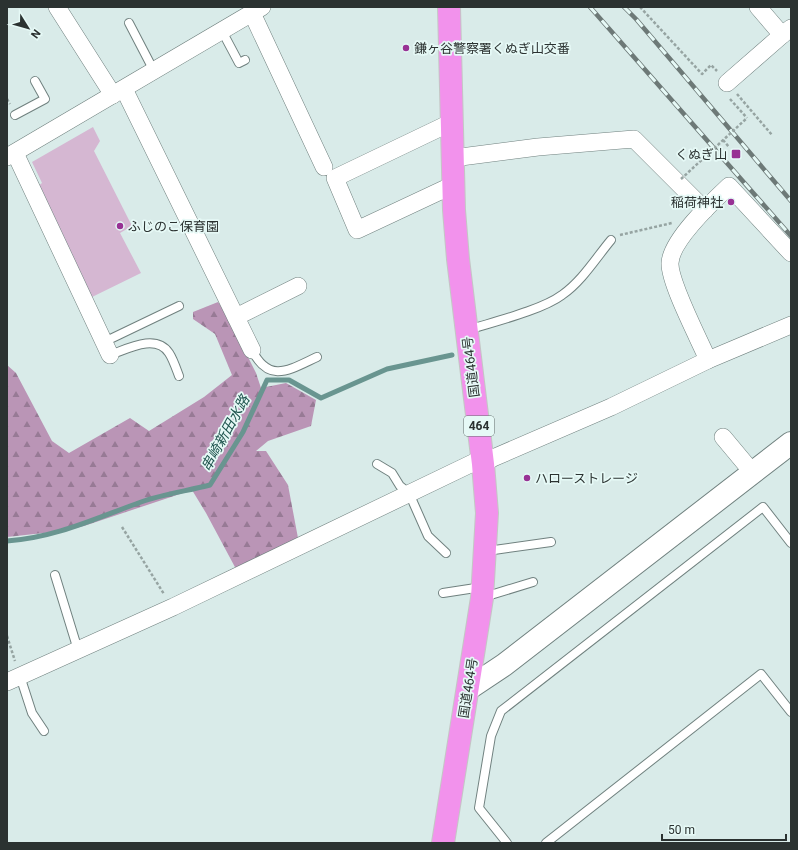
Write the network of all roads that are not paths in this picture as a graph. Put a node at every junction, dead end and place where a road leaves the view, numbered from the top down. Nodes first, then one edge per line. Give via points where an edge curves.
1 (57, 7) edge
2 (449, 7) edge
3 (758, 7) edge
4 (257, 10) edge
5 (129, 23) dead end
6 (222, 31) junction
7 (787, 31) edge
8 (245, 60) dead end
9 (154, 71) junction
10 (35, 81) dead end
11 (727, 89) road end
12 (119, 92) junction
13 (15, 115) dead end
14 (452, 122) junction
15 (11, 155) edge
16 (453, 158) junction
17 (324, 167) dead end
18 (453, 185) junction
19 (701, 213) junction
20 (611, 240) road end
21 (791, 253) edge
22 (298, 286) dead end
23 (179, 306) dead end
24 (236, 317) junction
25 (791, 325) edge
26 (467, 330) junction
27 (107, 348) junction
28 (252, 350) joint
29 (317, 357) dead end
30 (708, 360) junction
31 (179, 376) dead end
32 (723, 437) dead end
33 (791, 443) edge
34 (483, 461) junction
35 (377, 464) dead end
36 (753, 472) junction
37 (409, 493) junction
38 (551, 542) dead end
39 (791, 543) edge
40 (486, 551) junction
41 (446, 553) dead end
42 (55, 575) dead end
43 (533, 582) dead end
44 (482, 592) junction
45 (444, 593) dead end
46 (78, 650) junction
47 (14, 679) edge
48 (468, 689) junction
49 (791, 712) edge
50 (44, 732) dead end
51 (443, 843) edge
52 (506, 843) edge
53 (546, 843) edge

1 - 12 street
2 - 14 highway, 国道464号 / 464
3 - 7 street
4 - 6 street
4 - 17 street
5 - 9 lane
6 - 8 lane via 239,63
6 - 9 street
7 - 11 street
9 - 12 street
10 - 13 lane via 45,99
12 - 15 street
12 - 24 street
14 - 16 highway, 国道464号 / 464
14 - 18 street via 334,178 357,230
15 - 27 street
16 - 18 highway, 国道464号 / 464
16 - 19 street via 538,147 634,139
18 - 26 highway, 国道464号 / 464 via 458,259
19 - 21 street via 729,186
19 - 30 street via 673,251 670,263 672,278
20 - 26 lane via 578,281 563,295 548,304
22 - 24 street
23 - 27 lane
24 - 28 street
25 - 30 street
26 - 34 highway, 国道464号 / 464
27 - 31 lane via 146,343 164,347 169,352
28 - 29 lane via 257,361 268,370 292,368
30 - 34 street via 611,407
32 - 36 street
33 - 36 street
34 - 37 street
34 - 40 highway, 国道464号 / 464 via 487,513
35 - 37 lane via 392,473 400,486
36 - 48 street via 504,665
37 - 41 lane via 428,536
37 - 46 street
38 - 40 lane
39 - 52 lane via 763,507 501,711 491,736 479,808
40 - 44 highway, 国道464号 / 464
42 - 46 lane
43 - 44 lane
44 - 45 lane
44 - 48 highway, 国道464号 / 464
46 - 47 street
47 - 50 lane
48 - 51 highway, 国道464号 / 464
49 - 53 lane via 760,674

